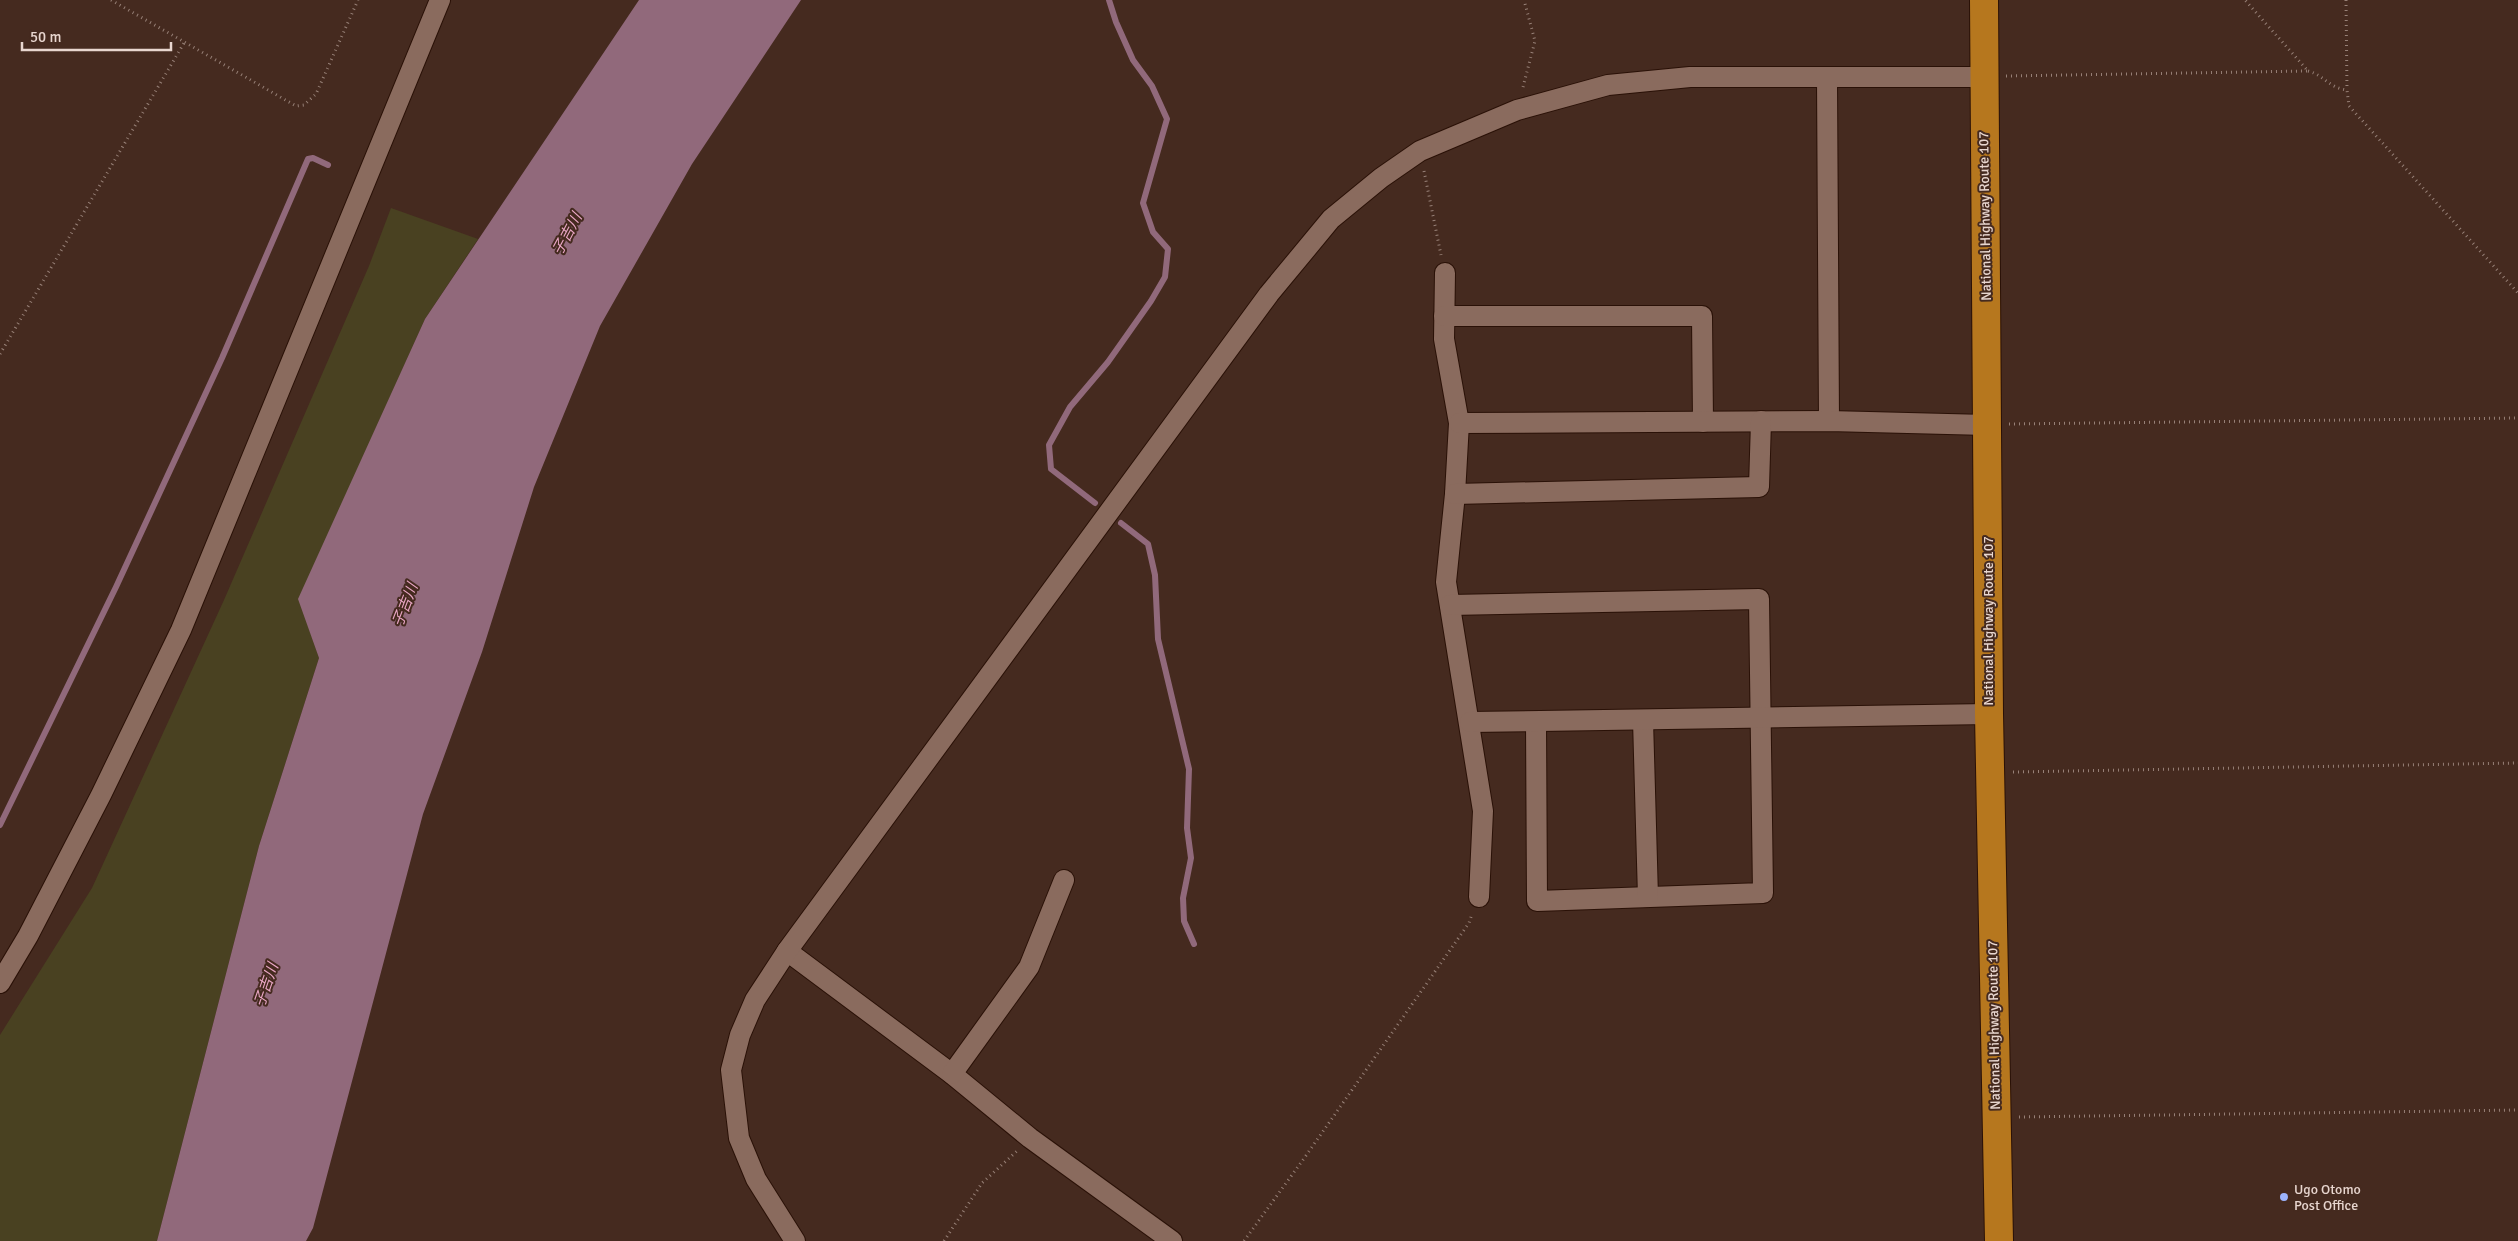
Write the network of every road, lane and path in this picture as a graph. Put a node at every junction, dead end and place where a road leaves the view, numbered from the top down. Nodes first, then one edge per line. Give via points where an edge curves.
1 (111, 0) edge
2 (358, 0) edge
3 (440, 0) edge
4 (1524, 0) edge
5 (1984, 0) edge
6 (2245, 0) edge
7 (2346, 0) edge
8 (184, 43) junction
9 (2308, 71) junction
10 (1984, 77) junction
11 (1827, 78) junction
12 (2347, 90) junction
13 (1517, 110) junction
14 (1420, 151) junction
15 (1445, 273) joint
16 (2518, 293) edge
17 (1444, 316) junction
18 (0, 354) edge
19 (2518, 418) edge
20 (1761, 421) junction
21 (1829, 421) junction
22 (1703, 422) junction
23 (1459, 423) junction
24 (1987, 425) junction
25 (1455, 494) junction
26 (1450, 605) junction
27 (1989, 714) junction
28 (1760, 719) junction
29 (1643, 720) junction
30 (1470, 722) junction
31 (1536, 722) junction
32 (2518, 763) edge
33 (1990, 773) junction
34 (1064, 880) dead end
35 (1479, 897) joint
36 (1648, 897) junction
37 (787, 951) junction
38 (0, 983) edge
39 (952, 1074) junction
40 (2518, 1110) edge
41 (1996, 1117) junction
42 (1030, 1138) junction
43 (795, 1241) edge
44 (944, 1241) edge
45 (1172, 1241) edge
46 (1244, 1241) edge
47 (1999, 1241) edge

1 - 8 path
2 - 8 path via 316,94 304,105 296,106
3 - 38 street via 182,630 101,795
4 - 13 path via 1535,41
5 - 10 highway, National Highway Route 107
6 - 9 path
7 - 12 path
8 - 18 path
9 - 10 path
9 - 12 path via 2317,73 2336,88
10 - 11 street
10 - 24 highway, National Highway Route 107
11 - 13 street via 1690,77 1608,85
11 - 21 street
12 - 16 path via 2349,106
13 - 14 street
14 - 15 path
14 - 37 street via 1380,178 1331,219 1269,294
15 - 17 street
17 - 22 street via 1702,316
17 - 23 street via 1444,339
19 - 24 path
20 - 21 street
20 - 22 street
20 - 25 street via 1759,487
21 - 24 street
22 - 23 street
23 - 25 street
24 - 27 highway, National Highway Route 107
25 - 26 street via 1446,582
26 - 28 street via 1759,599
26 - 30 street
27 - 28 street
27 - 33 highway, National Highway Route 107
28 - 29 street
28 - 36 street via 1763,893
29 - 31 street
29 - 36 street
30 - 31 street
30 - 35 street via 1483,811
31 - 36 street via 1536,901
32 - 33 path
33 - 41 highway, National Highway Route 107
34 - 39 street via 1028,967
35 - 46 path via 1469,922
37 - 39 street
37 - 43 street via 755,1000 740,1035 731,1070 740,1138 756,1179
39 - 42 street
40 - 41 path
41 - 47 highway, National Highway Route 107
42 - 44 path via 982,1183
42 - 45 street

